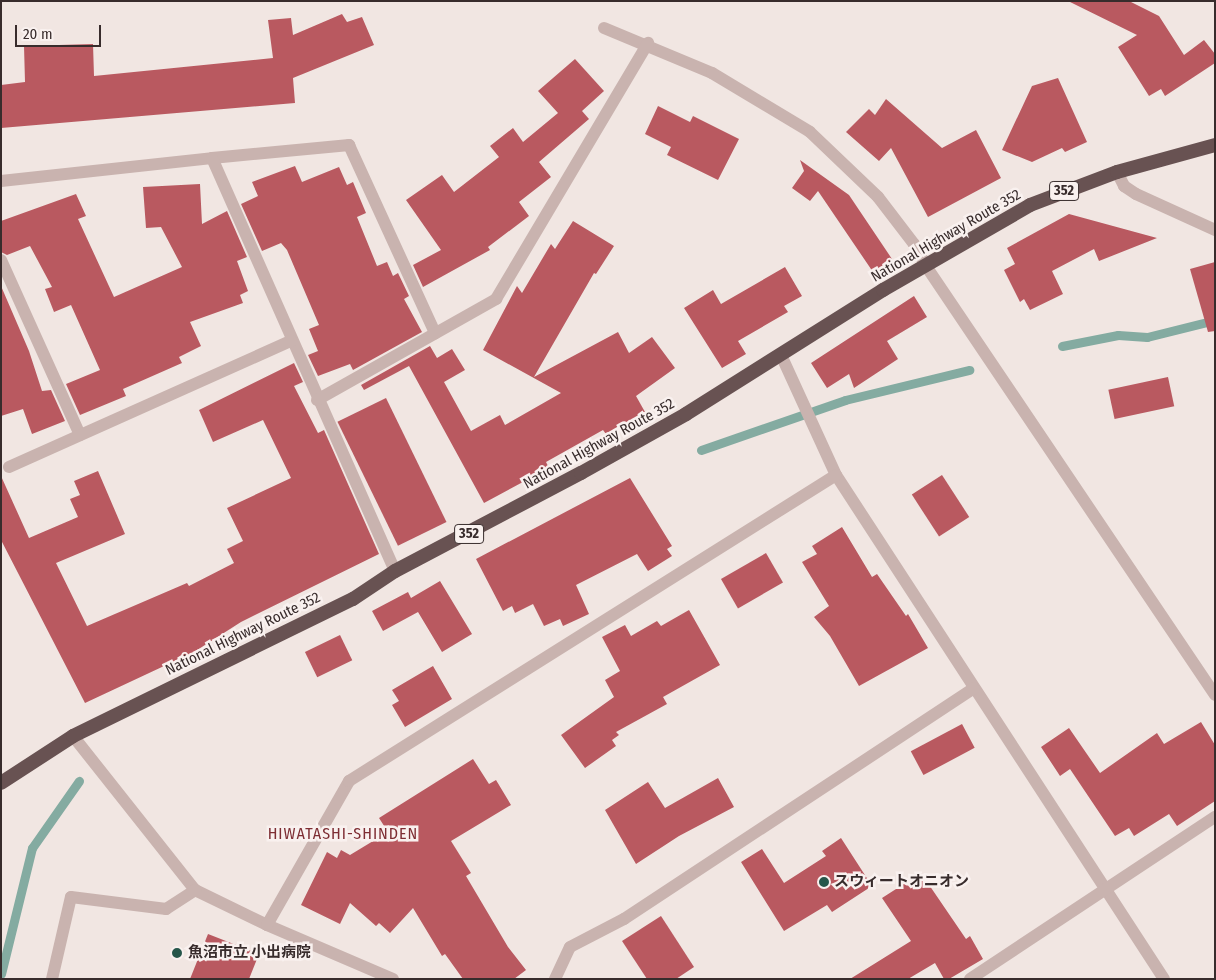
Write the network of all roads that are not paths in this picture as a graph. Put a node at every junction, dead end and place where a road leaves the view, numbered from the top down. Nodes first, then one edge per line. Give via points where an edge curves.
1 (604, 28) dead end
2 (648, 43) junction
3 (1215, 145) edge
4 (212, 158) junction
5 (1117, 172) junction
6 (1, 181) edge
7 (1215, 230) edge
8 (1, 260) edge
9 (926, 266) junction
10 (435, 333) junction
11 (291, 341) junction
12 (781, 354) junction
13 (317, 400) junction
14 (80, 436) junction
15 (9, 467) dead end
16 (836, 475) junction
17 (395, 571) junction
18 (974, 688) junction
19 (1215, 695) edge
20 (73, 736) junction
21 (1, 783) edge
22 (1215, 817) edge
23 (1106, 886) junction
24 (195, 890) junction
25 (267, 925) junction
26 (52, 979) edge
27 (393, 979) edge
28 (555, 979) edge
29 (970, 979) edge
30 (1164, 979) edge

1 - 2 street
2 - 9 street via 712,73 810,132 878,197 914,244
2 - 10 street via 496,299
3 - 5 highway, National Highway Route 352 / 352
4 - 6 street
4 - 10 street via 349,145
4 - 11 street
5 - 7 street via 1124,186 1136,194
5 - 9 highway, National Highway Route 352 / 352 via 1030,205
8 - 14 street
9 - 12 highway, National Highway Route 352 / 352
9 - 19 street
10 - 13 street
11 - 13 street
11 - 14 street
12 - 16 street
12 - 17 highway, National Highway Route 352 / 352 via 607,458
13 - 17 street
14 - 15 street
16 - 18 street
16 - 25 street via 349,781
17 - 20 highway, National Highway Route 352 / 352 via 353,599
18 - 23 street
18 - 28 street via 624,919 570,947
20 - 21 highway, National Highway Route 352 / 352
20 - 24 street
22 - 23 street
23 - 29 street
23 - 30 street
24 - 25 street
24 - 26 street via 166,909 71,897
25 - 27 street

